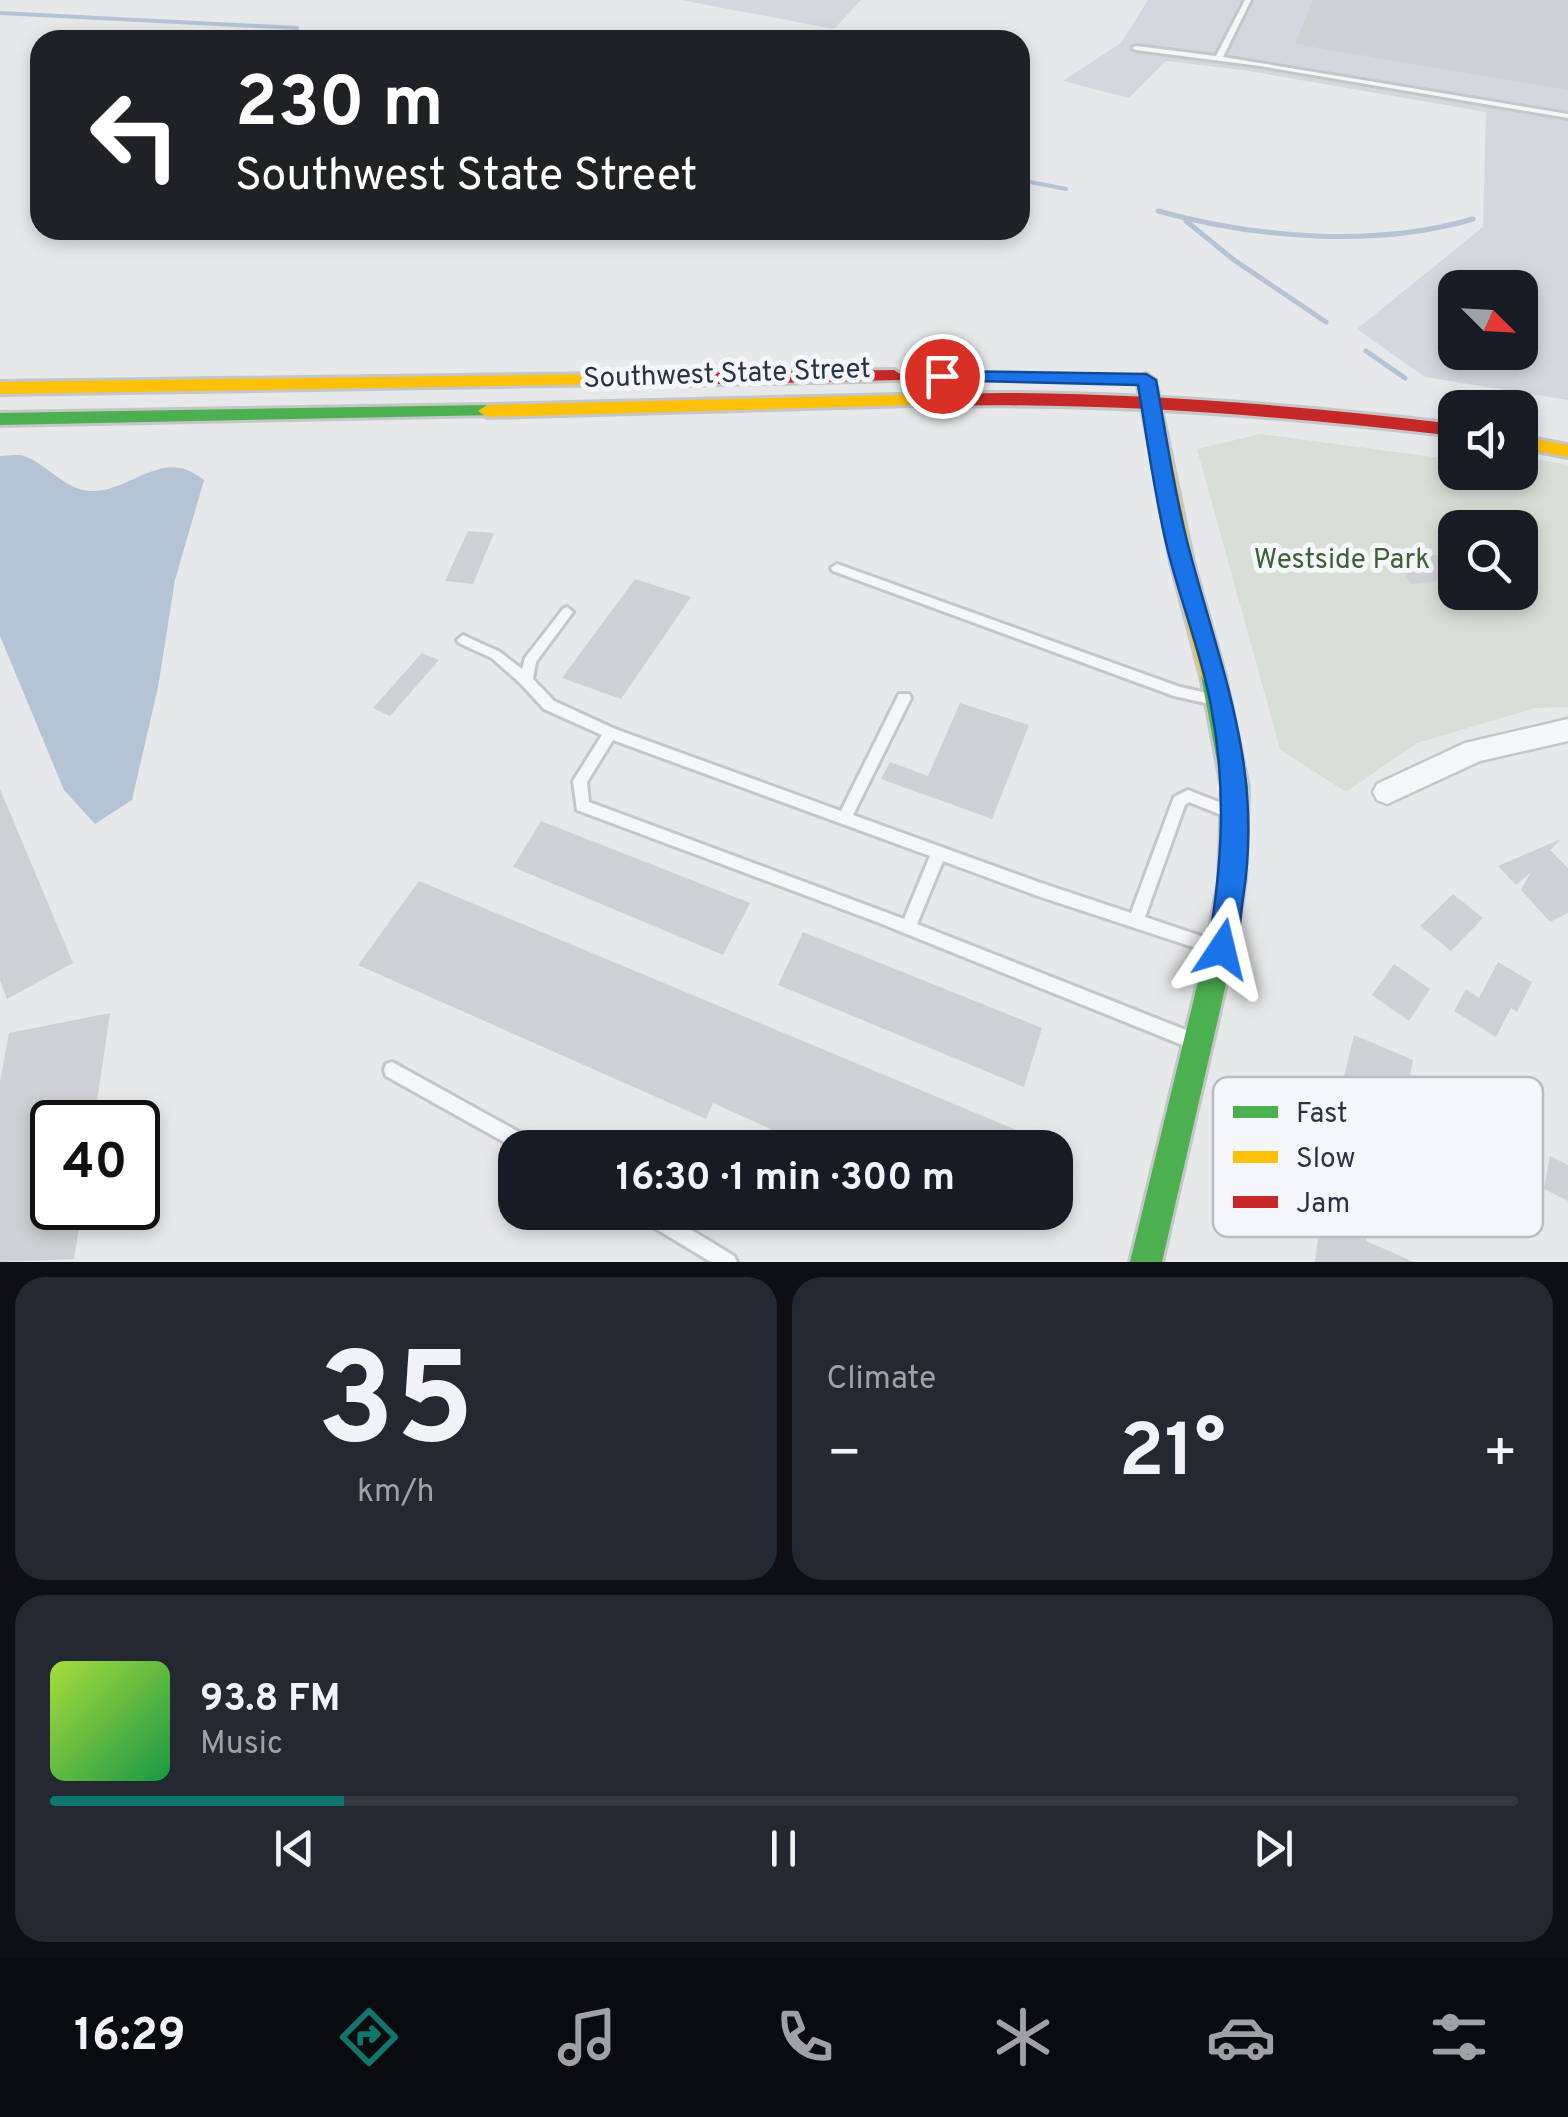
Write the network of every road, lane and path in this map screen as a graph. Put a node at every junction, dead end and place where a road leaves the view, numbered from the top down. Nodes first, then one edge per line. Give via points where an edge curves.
1 (1248, 0) edge
2 (1136, 48) dead end
3 (1218, 58) junction
4 (1568, 116) edge
5 (0, 388) edge
6 (1148, 390) junction
7 (1438, 409) edge
8 (0, 419) edge
9 (1538, 424) edge
10 (1438, 428) edge
11 (1568, 430) edge
12 (1538, 445) edge
13 (1568, 451) edge
14 (838, 568) dead end
15 (567, 612) dead end
16 (463, 640) dead end
17 (526, 680) junction
18 (904, 698) dead end
19 (1222, 702) junction
20 (1568, 730) edge
21 (610, 733) junction
22 (1387, 792) dead end
23 (1236, 815) junction
24 (844, 819) junction
25 (939, 853) junction
26 (1136, 921) junction
27 (908, 927) junction
28 (1222, 949) junction
29 (1196, 1042) junction
30 (392, 1070) dead end
31 (499, 1130) edge
32 (674, 1230) edge
33 (728, 1262) edge
34 (1146, 1262) edge

1 - 3 lane
2 - 3 lane
3 - 4 lane
5 - 6 main road, Southwest State Street via 932,376
6 - 7 main road, Southwest State Street via 1349,396
6 - 8 main road, Southwest State Street via 678,408
6 - 10 main road, Southwest State Street
6 - 19 main road via 1177,543
9 - 11 main road
12 - 13 main road
14 - 19 lane
15 - 17 lane via 530,661
16 - 17 lane
17 - 21 lane via 549,705
18 - 24 lane
19 - 23 main road
20 - 22 street via 1475,752
21 - 24 lane
21 - 27 lane via 580,781 582,806
23 - 26 lane via 1188,796 1179,801
23 - 28 main road
24 - 25 lane
25 - 26 lane
25 - 27 lane
26 - 28 lane
27 - 29 lane
28 - 29 main road
29 - 34 main road
30 - 31 lane
32 - 33 lane

